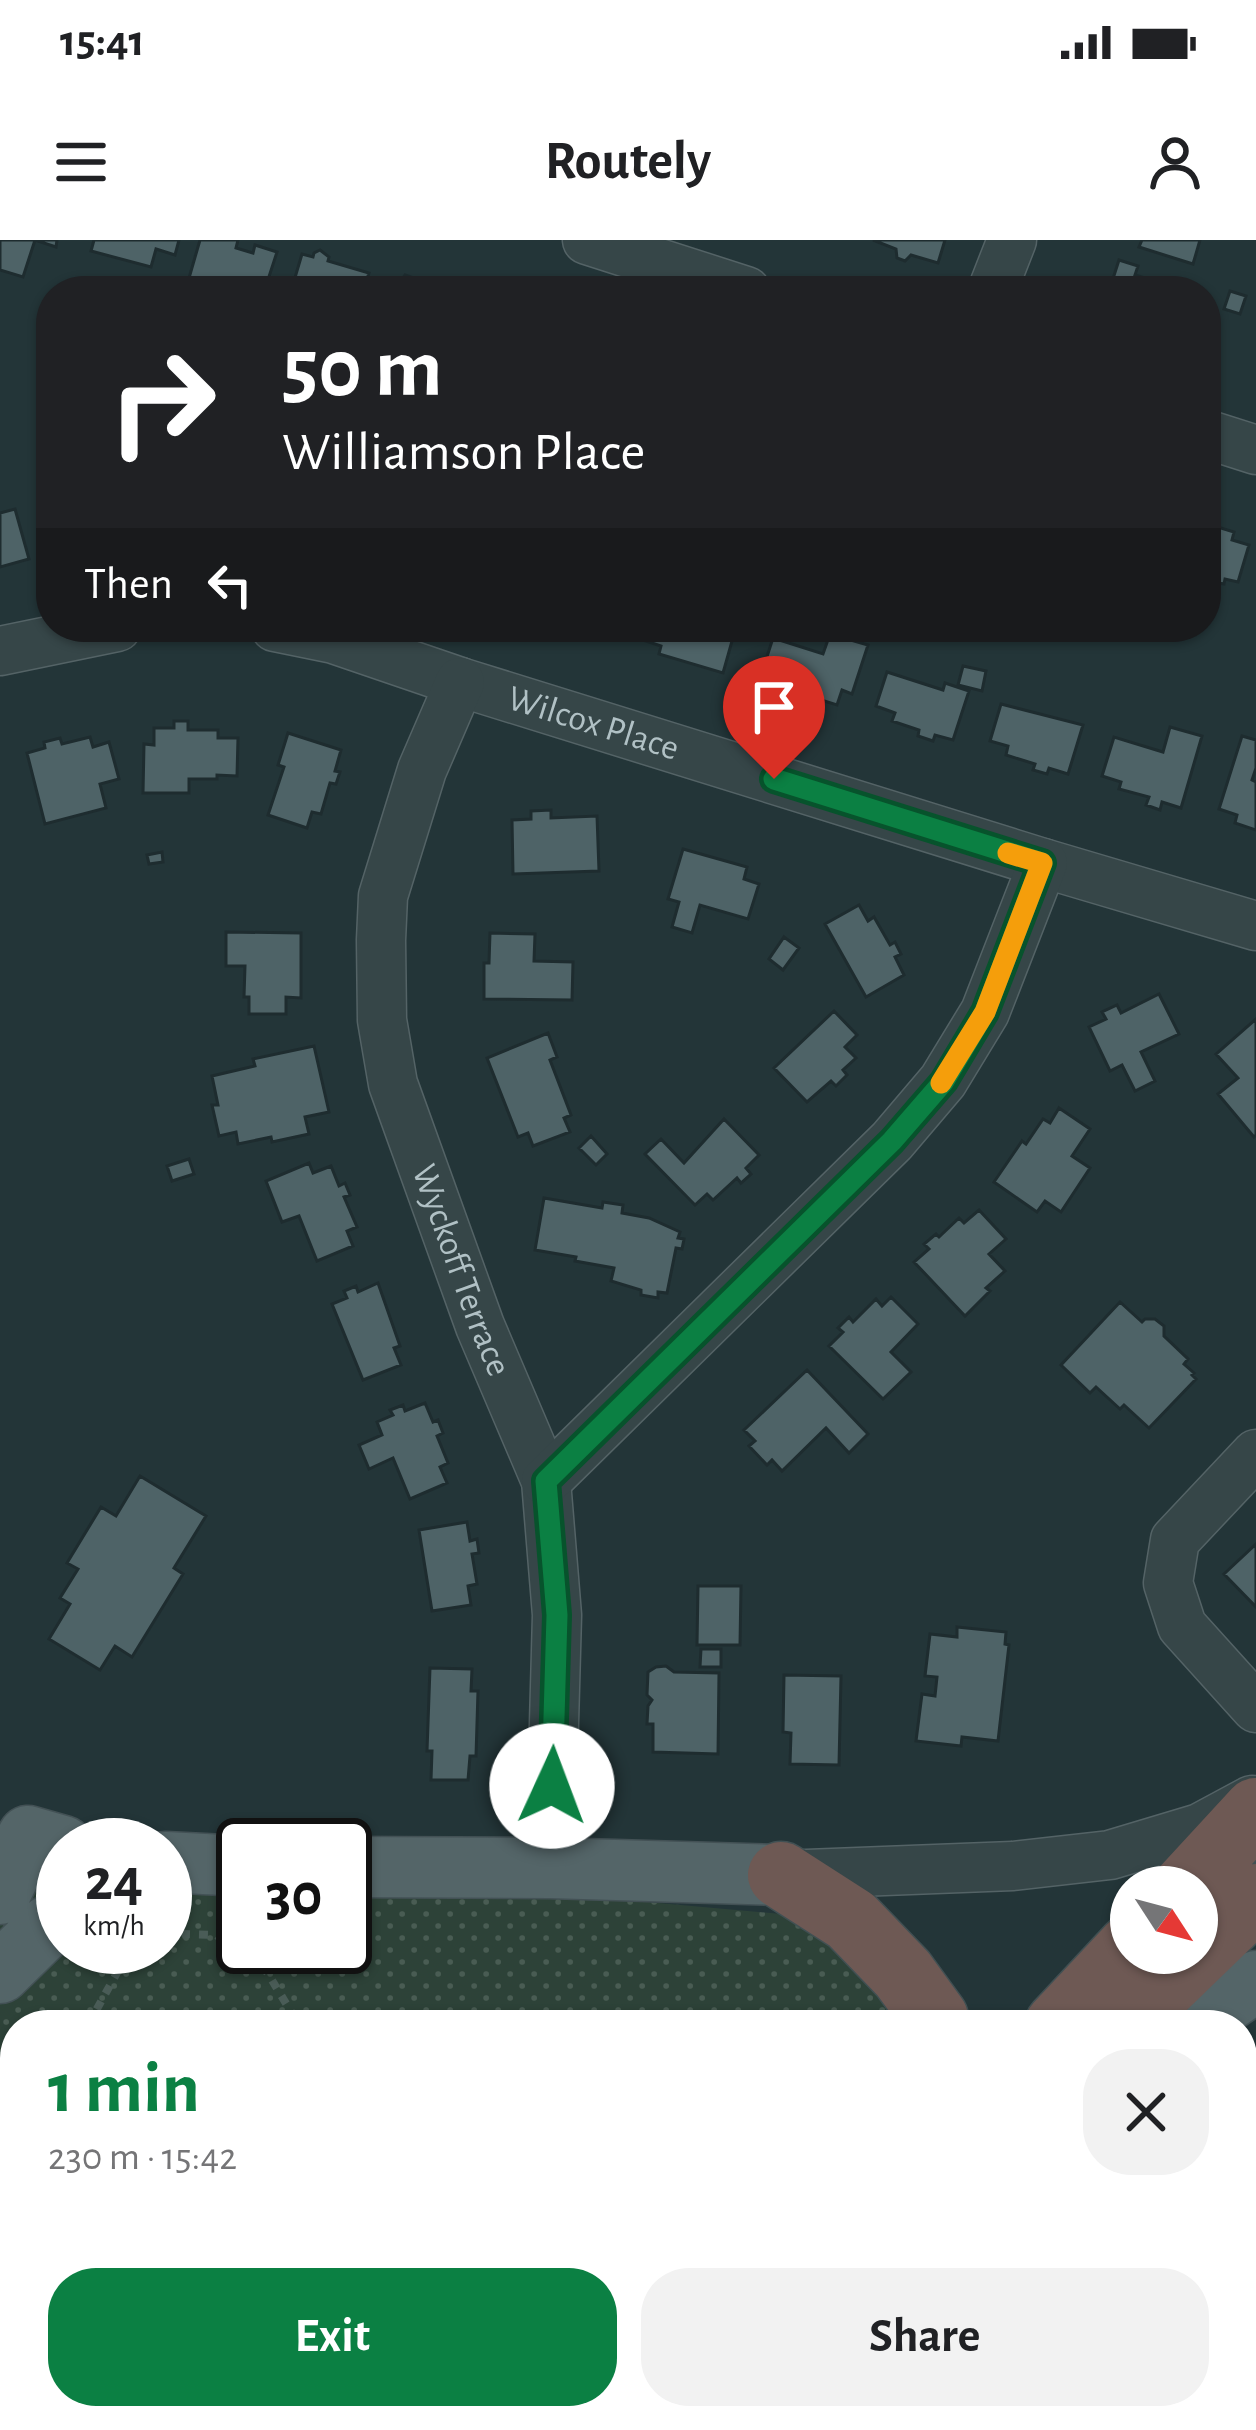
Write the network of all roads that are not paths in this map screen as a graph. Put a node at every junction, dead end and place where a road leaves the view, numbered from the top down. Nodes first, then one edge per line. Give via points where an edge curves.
1 (587, 240) edge
2 (1012, 240) edge
3 (699, 276) edge
4 (998, 276) edge
5 (1221, 439) edge
6 (1256, 450) edge
7 (44, 642) edge
8 (345, 642) edge
9 (0, 651) edge
10 (460, 682) junction
11 (1042, 863) junction
12 (1256, 926) edge
13 (1256, 1454) edge
14 (546, 1481) junction
15 (1256, 1708) edge
16 (1256, 1798) edge
17 (1256, 1811) edge
18 (30, 1834) edge
19 (1205, 1866) edge
20 (372, 1867) edge
21 (550, 1868) junction
22 (782, 1875) junction
23 (0, 1894) edge
24 (1256, 1897) edge
25 (36, 1938) edge
26 (1110, 1969) edge
27 (0, 1973) edge
28 (1256, 1981) edge
29 (929, 2010) edge
30 (1072, 2010) edge
31 (1139, 2010) edge
32 (1214, 2010) edge

1 - 3 street
2 - 4 street
5 - 6 street
7 - 9 street
8 - 10 street, Wilcox Place
10 - 11 street, Wilcox Place
10 - 14 street, Wyckoff Terrace via 383,896 382,1020 393,1084
11 - 12 street, Wilcox Place
11 - 14 street via 985,1012 944,1081
13 - 15 street via 1175,1540 1168,1583 1181,1626
14 - 21 street, Wyckoff Terrace via 557,1615
16 - 22 street via 1200,1828 1110,1855
17 - 19 highway
18 - 23 main road
20 - 21 main road
21 - 22 main road
22 - 29 highway via 851,1920
24 - 31 highway
25 - 27 main road
26 - 30 highway
28 - 32 main road

